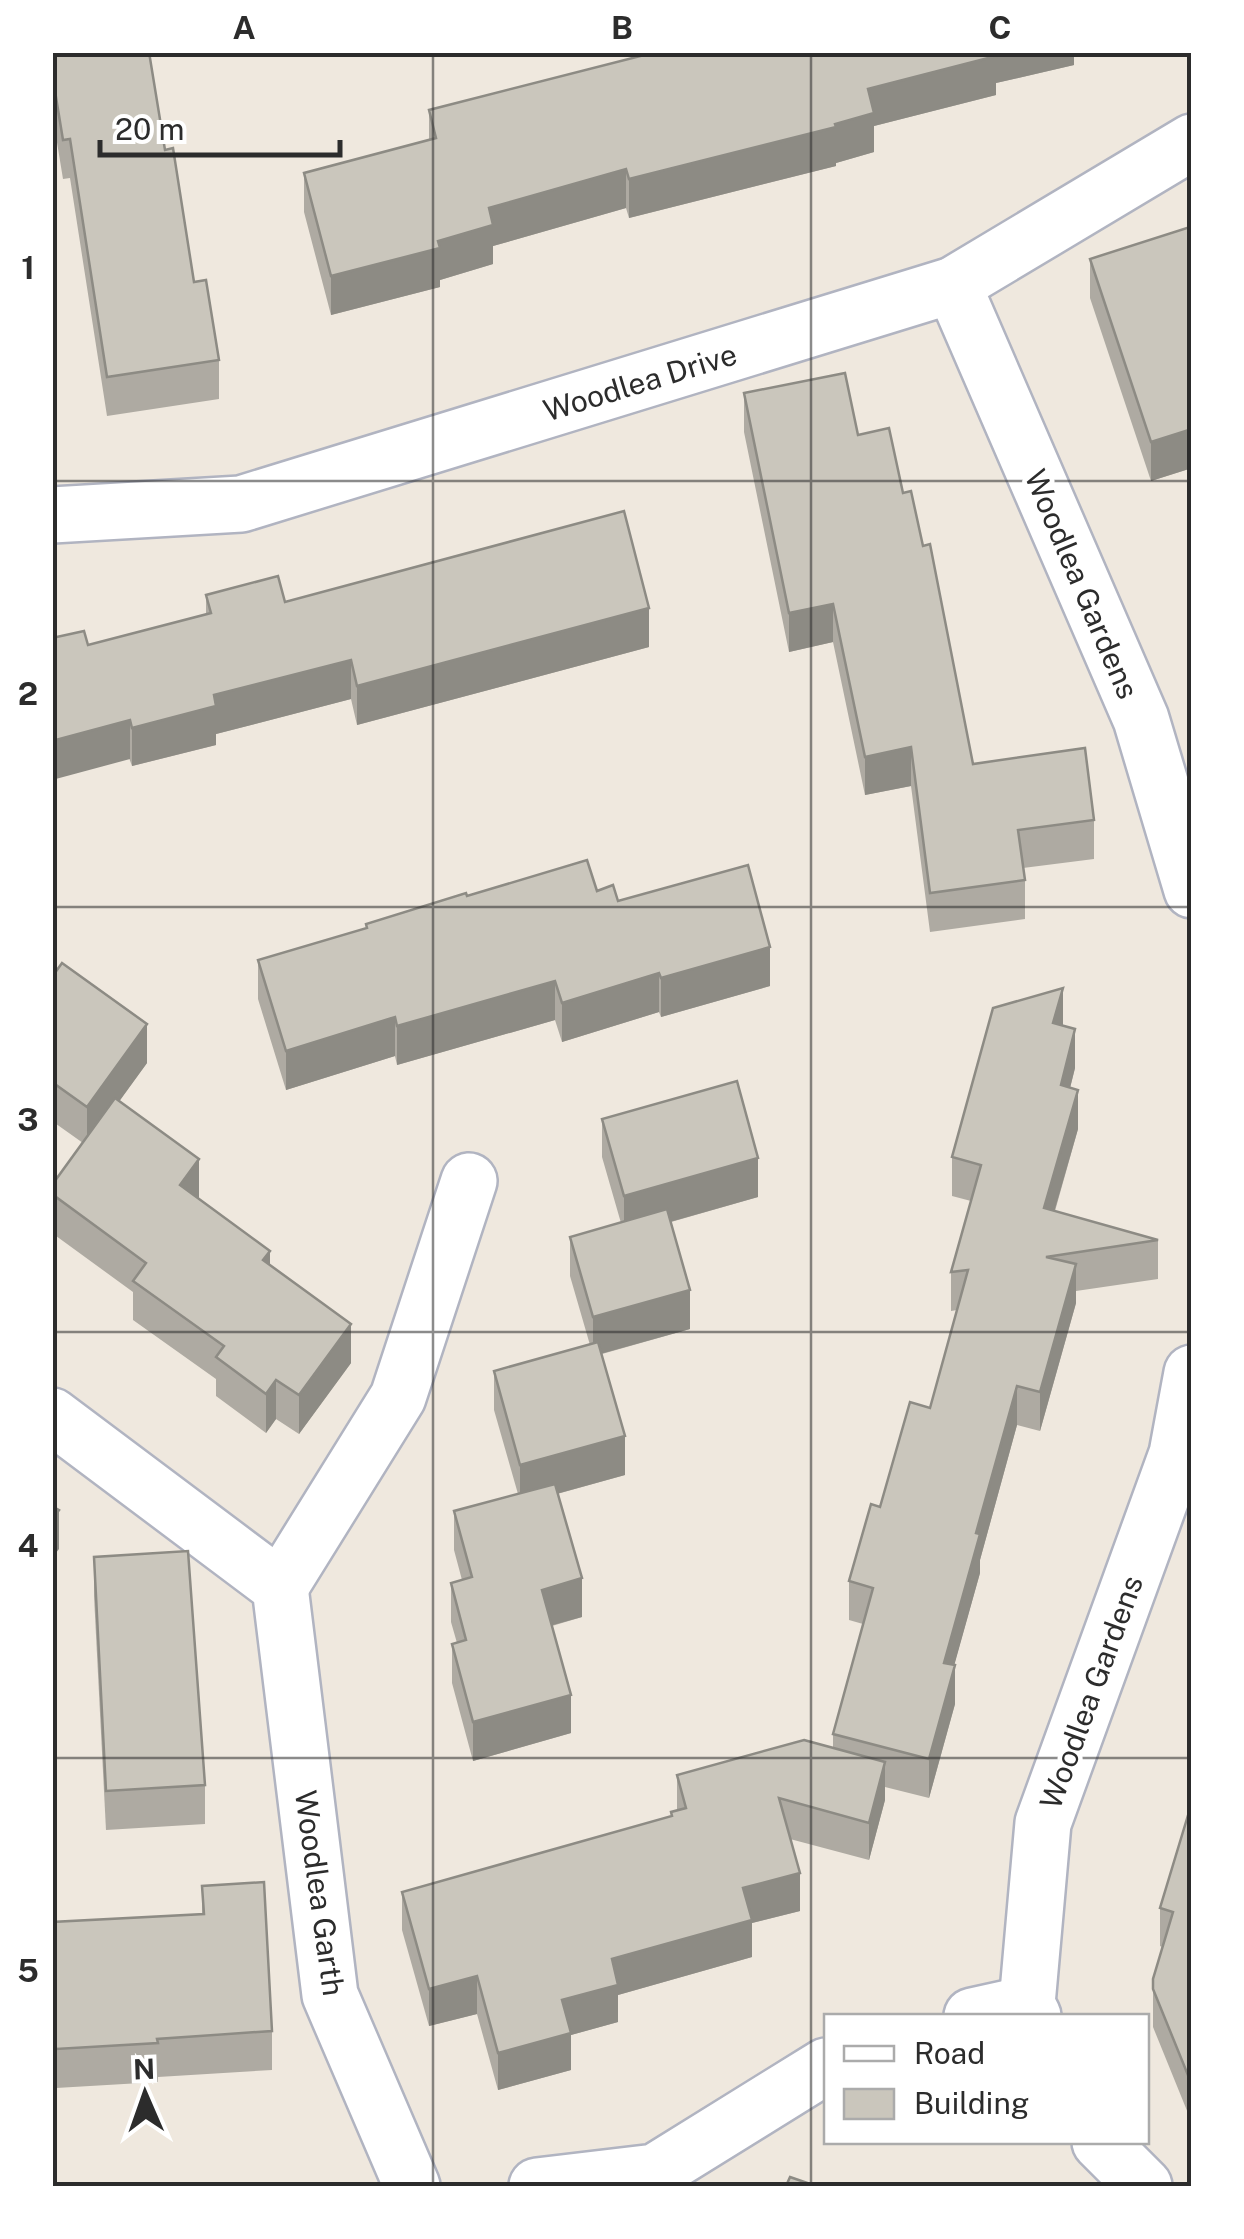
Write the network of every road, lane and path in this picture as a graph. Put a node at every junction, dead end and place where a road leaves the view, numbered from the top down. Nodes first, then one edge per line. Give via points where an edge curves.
1 (1192, 142) edge
2 (953, 285) junction
3 (52, 515) edge
4 (1192, 890) edge
5 (470, 1181) dead end
6 (1192, 1373) edge
7 (52, 1416) edge
8 (280, 1586) junction
9 (1030, 2010) edge
10 (991, 2014) edge
11 (824, 2067) edge
12 (1102, 2144) edge
13 (412, 2186) edge
14 (537, 2186) edge
15 (1144, 2186) edge

1 - 2 street, Woodlea Drive
2 - 3 street, Woodlea Drive via 241,504
2 - 4 street, Woodlea Gardens via 1140,719
5 - 8 street via 398,1398
6 - 9 street, Woodlea Gardens via 1176,1454 1043,1824
7 - 8 street
8 - 13 street, Woodlea Garth via 330,1995
9 - 10 street
11 - 14 street via 655,2172
12 - 15 street

